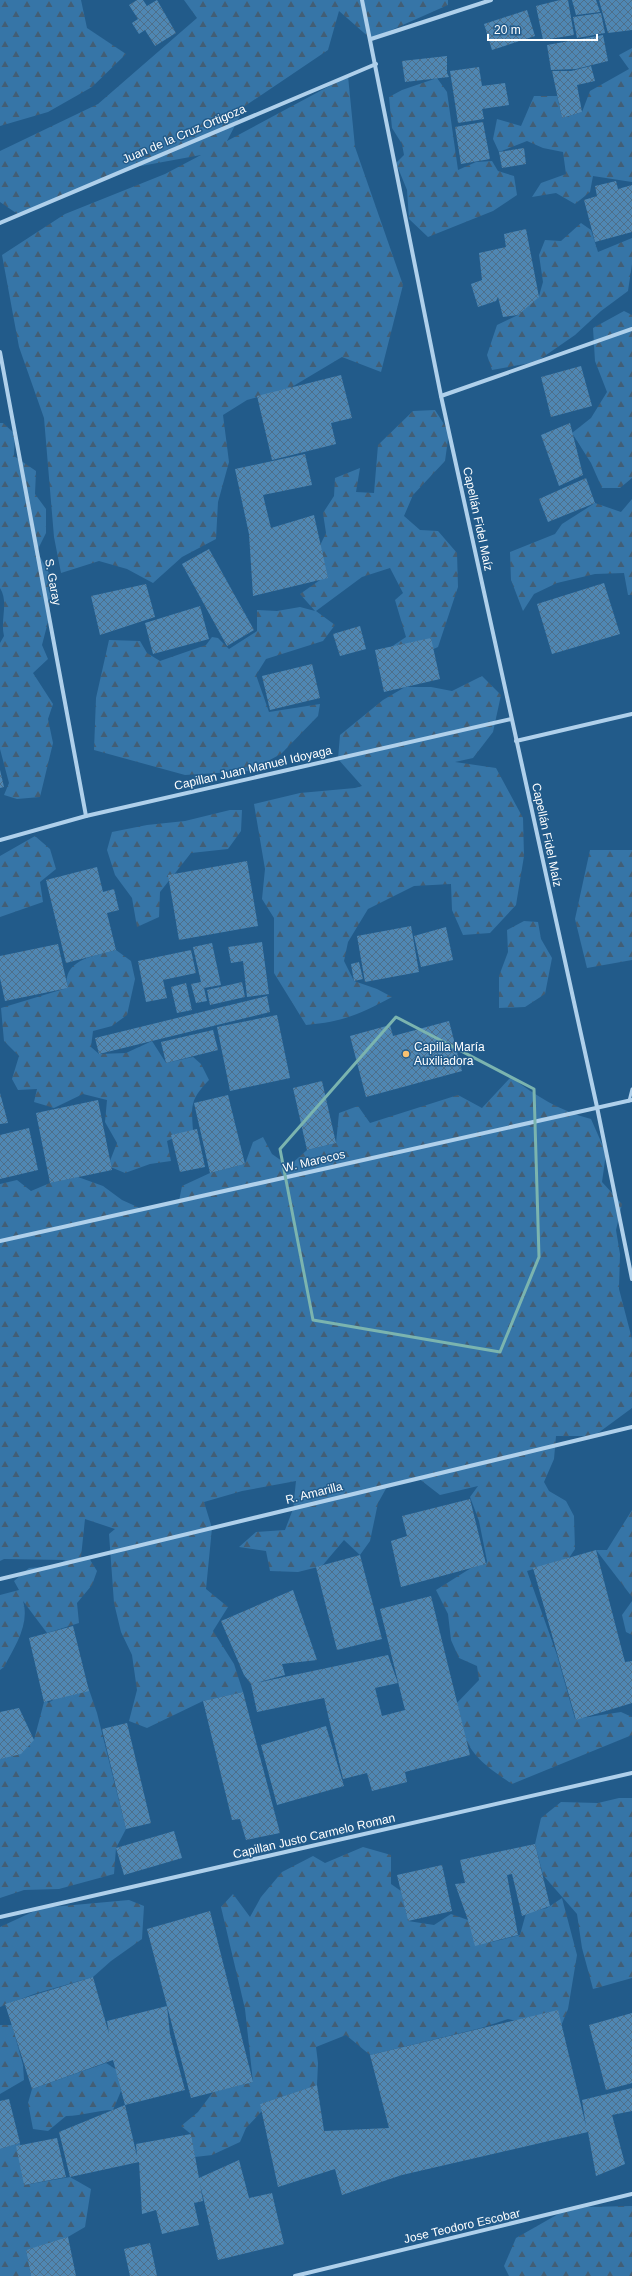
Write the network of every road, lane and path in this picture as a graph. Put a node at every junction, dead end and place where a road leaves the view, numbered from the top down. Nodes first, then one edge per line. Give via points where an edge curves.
1 (362, 0) edge
2 (491, 0) edge
3 (371, 39) junction
4 (376, 64) junction
5 (0, 223) edge
6 (632, 329) edge
7 (0, 352) edge
8 (441, 396) junction
9 (632, 714) edge
10 (511, 720) junction
11 (516, 741) junction
12 (86, 816) junction
13 (0, 840) edge
14 (632, 1089) edge
15 (630, 1100) edge
16 (597, 1108) junction
17 (0, 1241) edge
18 (632, 1279) edge
19 (632, 1427) edge
20 (0, 1579) edge
21 (632, 1773) edge
22 (0, 1918) edge
23 (632, 2194) edge
24 (295, 2276) edge

1 - 3 street, Capellán Fidel Maíz
2 - 3 street
3 - 4 street, Capellán Fidel Maíz
4 - 5 street, Juan de la Cruz Ortigoza
4 - 8 street, Capellán Fidel Maíz
6 - 8 street
7 - 12 street, S. Garay
8 - 10 street, Capellán Fidel Maíz
9 - 11 street
10 - 11 street, Capellán Fidel Maíz
10 - 12 street, Capillan Juan Manuel Idoyaga
11 - 16 street, Capellán Fidel Maíz
12 - 13 street, Capillan Juan Manuel Idoyaga
14 - 15 lane
15 - 16 street, W. Marecos
16 - 17 street, W. Marecos
16 - 18 street, Capellán Fidel Maíz
19 - 20 street, R. Amarilla
21 - 22 street, Capillan Justo Carmelo Roman
23 - 24 street, Jose Teodoro Escobar

